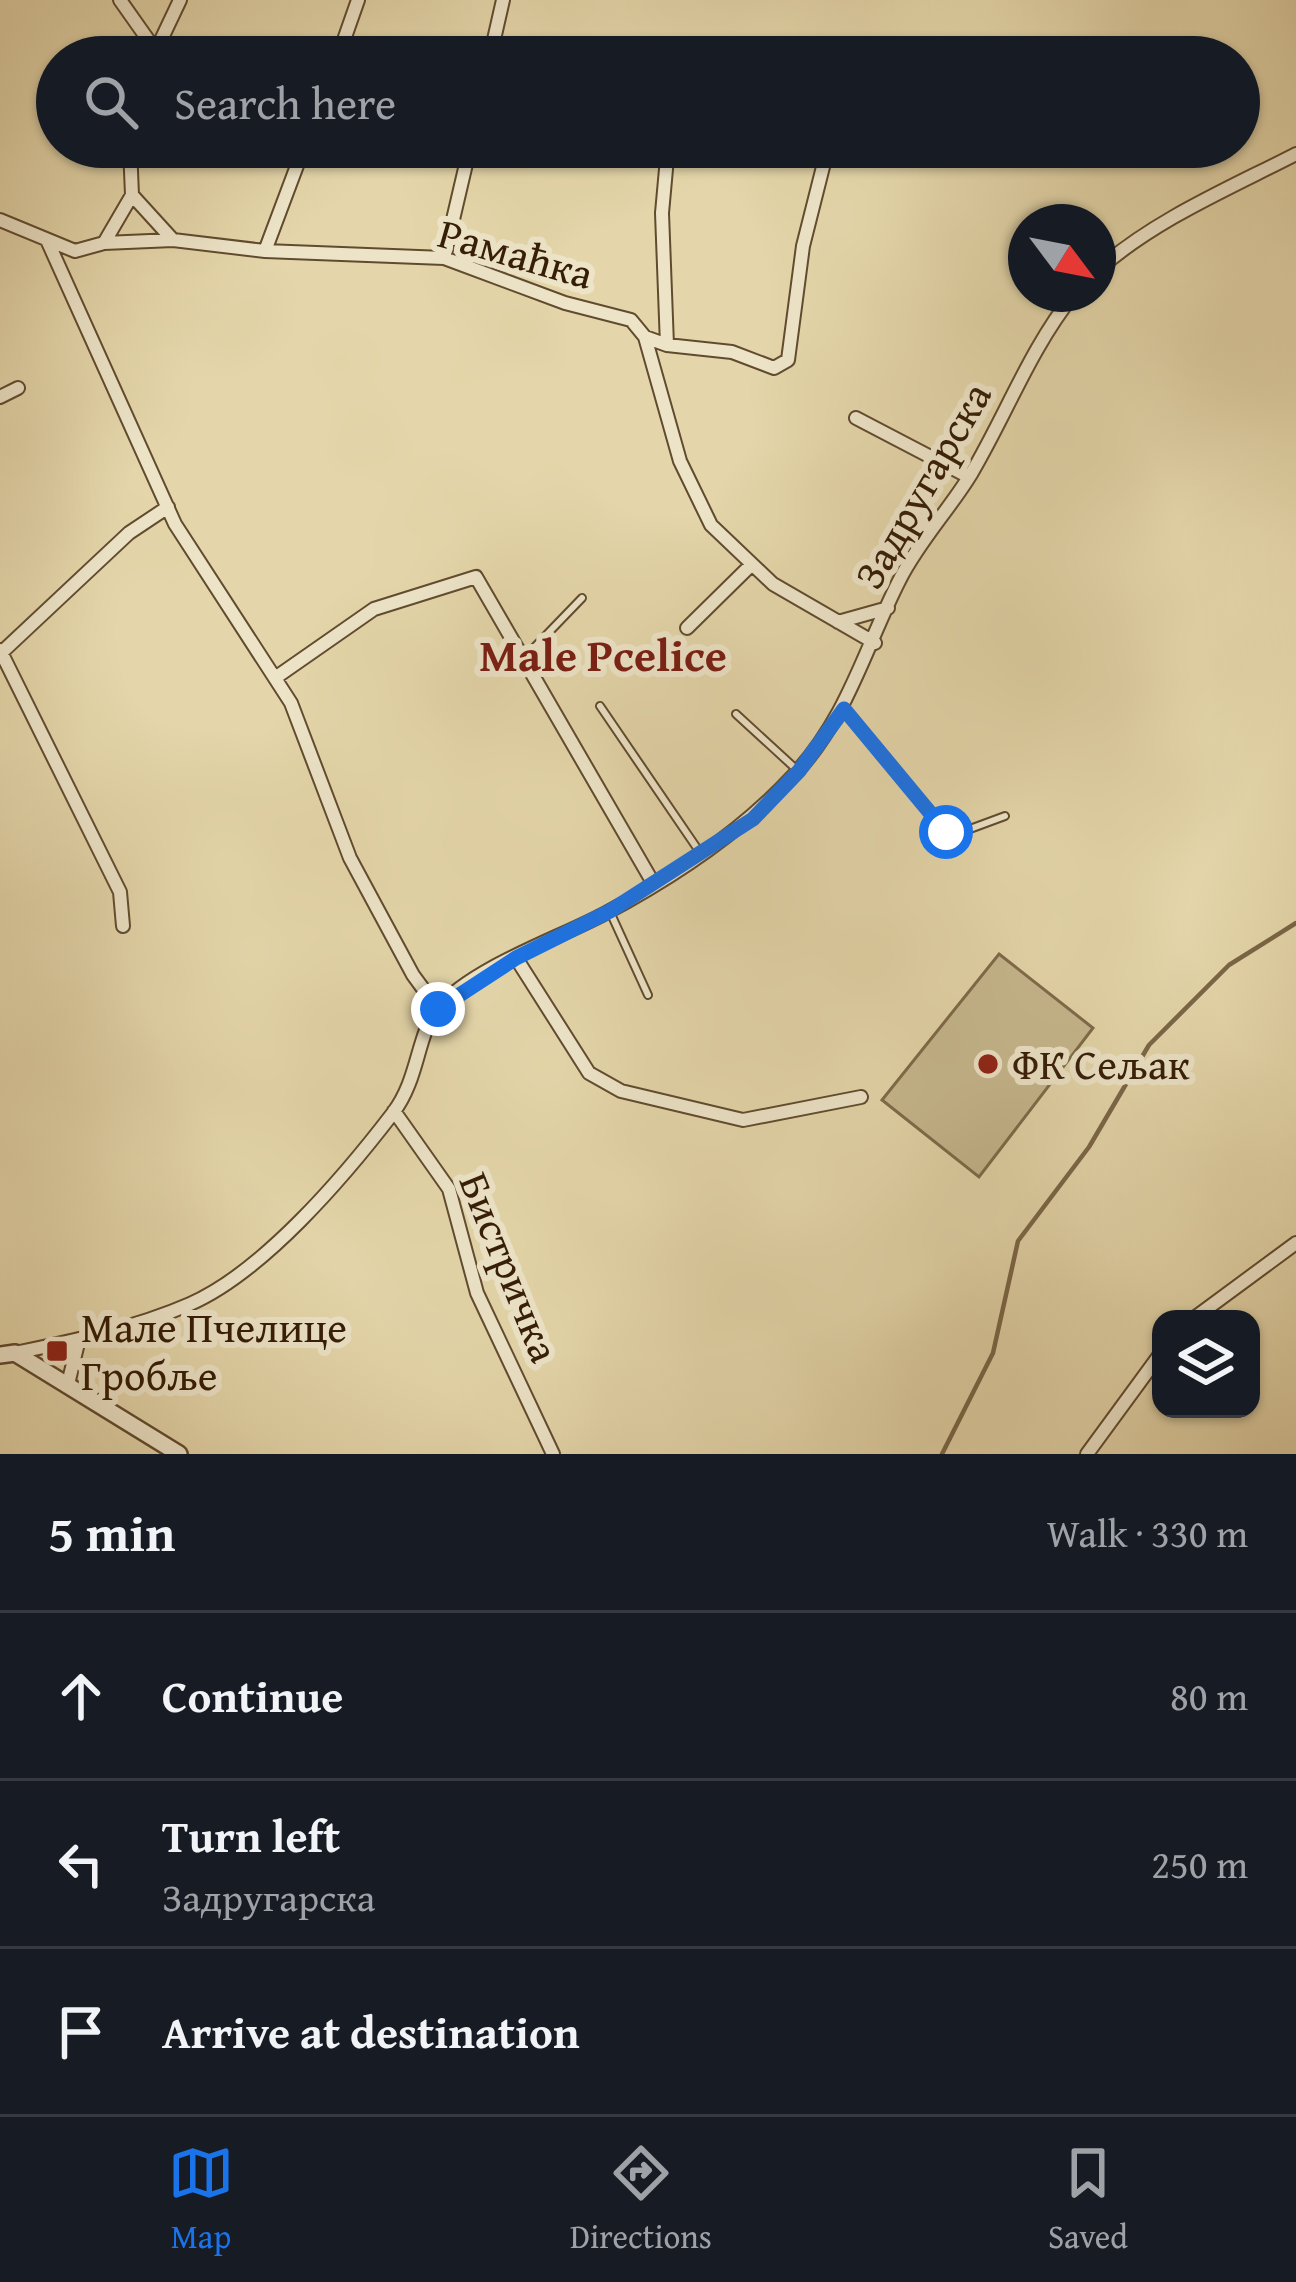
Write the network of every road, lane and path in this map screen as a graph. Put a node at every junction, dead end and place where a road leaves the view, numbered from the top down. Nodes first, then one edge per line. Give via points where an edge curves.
1 (121, 0) edge
2 (179, 0) edge
3 (358, 0) edge
4 (502, 0) edge
5 (144, 36) edge
6 (163, 36) edge
7 (345, 36) edge
8 (494, 36) edge
9 (1296, 154) edge
10 (131, 168) edge
11 (296, 168) edge
12 (465, 168) edge
13 (666, 168) edge
14 (823, 168) edge
15 (132, 195) junction
16 (0, 220) edge
17 (47, 240) junction
18 (173, 240) junction
19 (104, 243) junction
20 (265, 251) junction
21 (444, 258) junction
22 (1116, 258) edge
23 (1060, 312) edge
24 (645, 337) junction
25 (667, 345) junction
26 (18, 388) dead end
27 (0, 397) edge
28 (856, 418) dead end
29 (969, 477) junction
30 (168, 507) junction
31 (751, 566) junction
32 (582, 598) dead end
33 (889, 608) junction
34 (838, 622) junction
35 (687, 628) dead end
36 (875, 643) junction
37 (0, 652) edge
38 (525, 657) junction
39 (274, 678) junction
40 (600, 706) dead end
41 (844, 709) junction
42 (736, 714) dead end
43 (799, 771) junction
44 (1005, 816) dead end
45 (701, 854) junction
46 (652, 881) junction
47 (610, 911) junction
48 (123, 926) dead end
49 (516, 958) junction
50 (649, 995) dead end
51 (438, 1009) junction
52 (861, 1097) dead end
53 (394, 1111) junction
54 (1296, 1243) edge
55 (1205, 1310) edge
56 (79, 1340) junction
57 (8, 1354) edge
58 (1152, 1365) edge
59 (68, 1384) junction
60 (179, 1454) edge
61 (553, 1454) edge
62 (1088, 1454) edge

1 - 5 street
2 - 6 street
3 - 7 street
4 - 8 street
9 - 22 street
10 - 15 street
11 - 20 street
12 - 21 street
13 - 25 street
14 - 25 street via 788,360 774,368 732,352
15 - 18 street
15 - 19 street
16 - 17 street, Рамаћка
17 - 19 street, Рамаћка via 75,251
17 - 30 street
18 - 19 street, Рамаћка
18 - 20 street, Рамаћка
20 - 21 street, Рамаћка
21 - 24 street, Рамаћка via 631,320
23 - 29 street, Задругарска
24 - 25 street, Рамаћка
24 - 31 street via 680,461 711,525
26 - 27 street
28 - 29 street
29 - 33 street, Задругарска via 928,528
30 - 37 street
30 - 39 street
31 - 34 street
31 - 35 street
32 - 38 lane
33 - 34 street
33 - 36 street, Задругарска
34 - 36 street
36 - 41 street, Задругарска
37 - 48 street via 120,892
38 - 39 street via 476,577 374,609
38 - 46 street
39 - 51 street via 350,858
40 - 45 lane
41 - 43 street, Задругарска
41 - 44 lane via 952,836
42 - 43 lane
43 - 45 street, Задругарска via 753,819
45 - 46 street, Задругарска
46 - 47 street, Задругарска
47 - 49 street, Задругарска
47 - 50 lane
49 - 51 street, Задругарска
49 - 52 street via 590,1073 621,1091 743,1120
51 - 53 street via 418,1071
53 - 56 street via 256,1262 192,1304
53 - 61 street, Бистричка via 449,1189 477,1293
54 - 55 street
56 - 57 street
56 - 59 street
57 - 59 street
58 - 62 street
59 - 60 street

